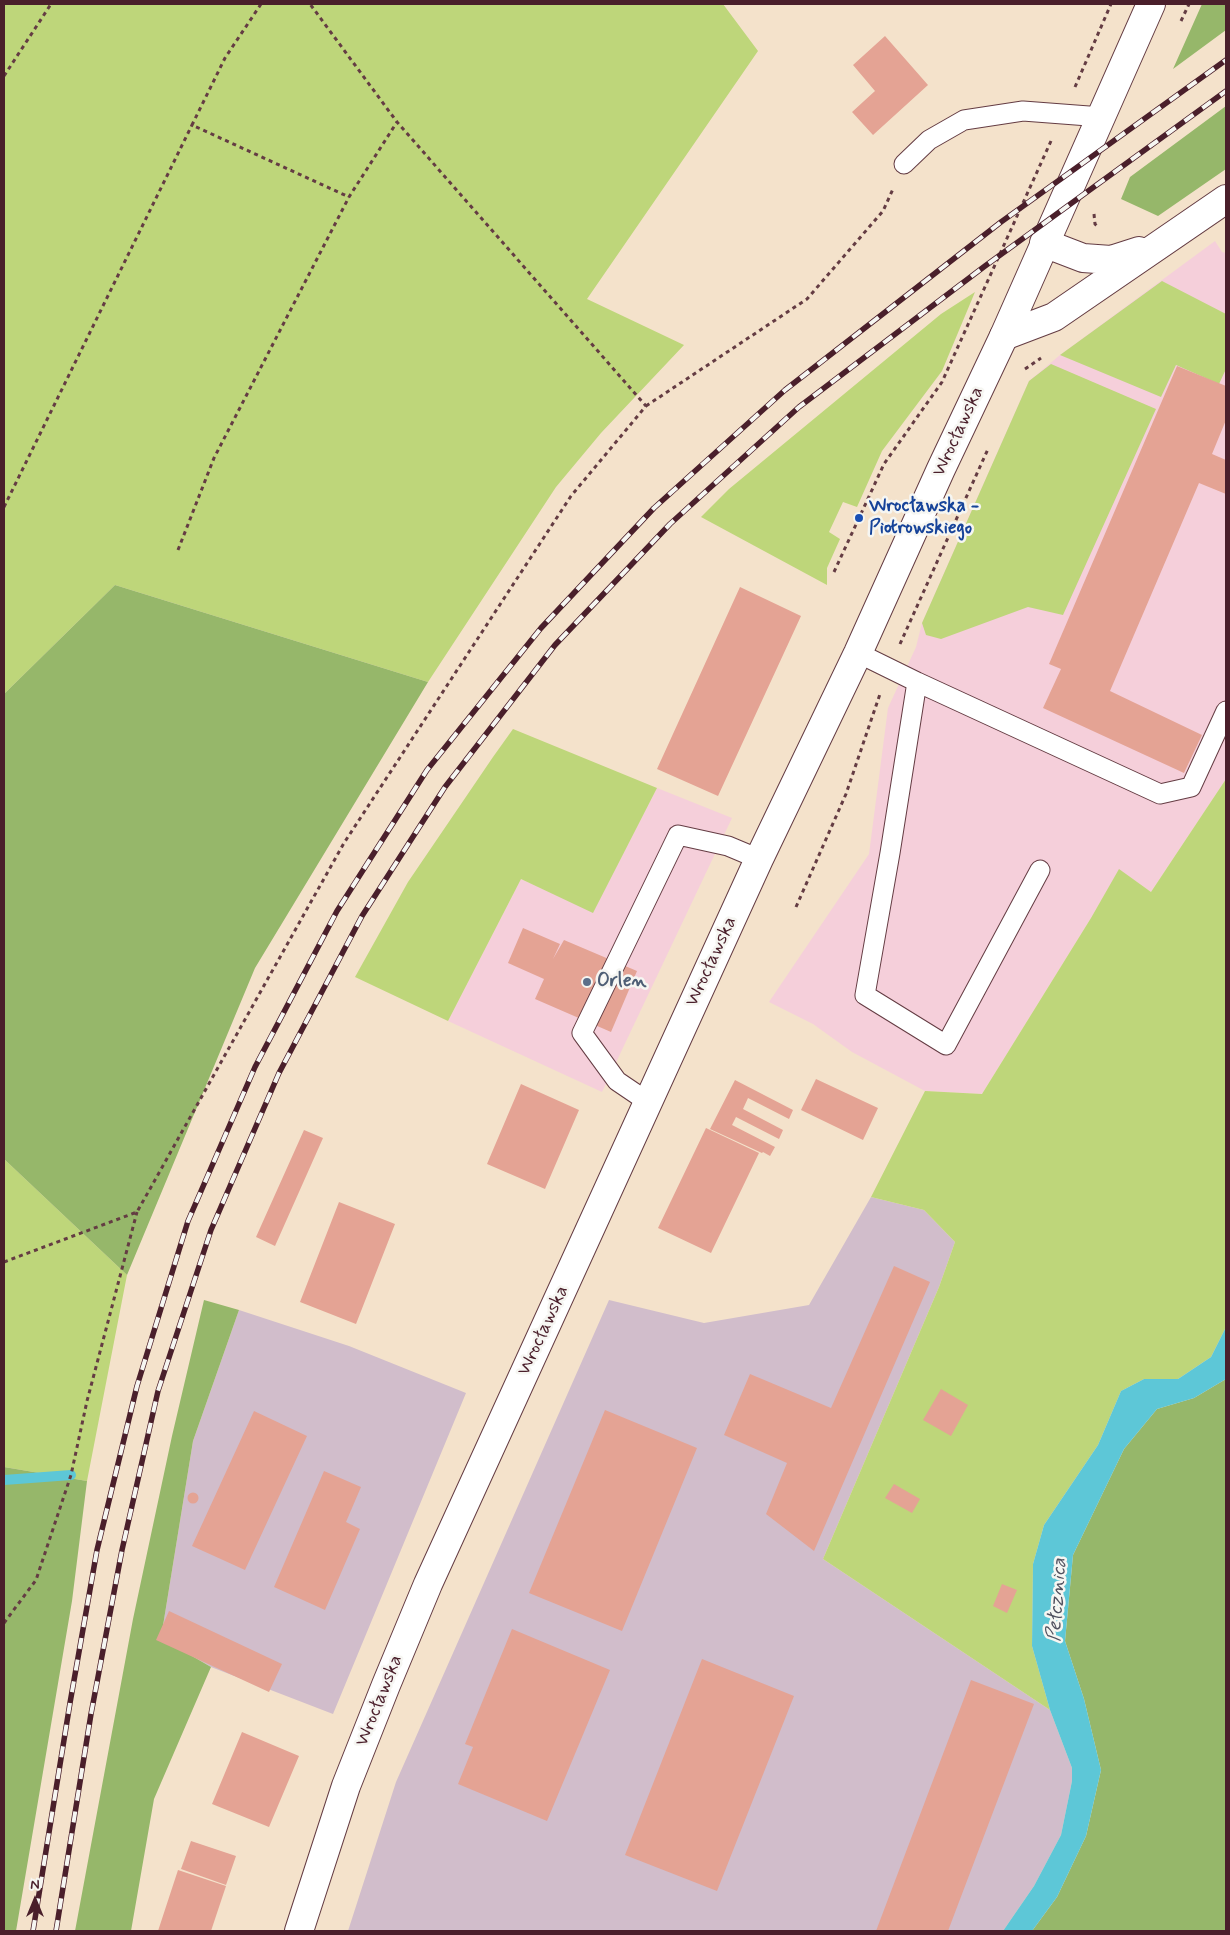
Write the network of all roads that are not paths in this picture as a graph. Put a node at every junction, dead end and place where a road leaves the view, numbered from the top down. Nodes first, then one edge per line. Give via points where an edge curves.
1 (1151, 4) edge
2 (1102, 117) junction
3 (904, 164) road end
4 (1226, 199) edge
5 (1044, 243) junction
6 (1158, 246) junction
7 (1004, 336) junction
8 (858, 653) junction
9 (917, 682) junction
10 (1226, 710) edge
11 (759, 859) junction
12 (1040, 870) dead end
13 (648, 1102) junction
14 (299, 1931) edge

1 - 2 main road, Wrocławska
2 - 3 lane via 1023,111 964,120 929,140
2 - 5 main road, Wrocławska
4 - 6 main road
5 - 6 main road via 1083,258 1111,260
5 - 7 main road, Wrocławska
6 - 7 main road via 1054,316
7 - 8 main road, Wrocławska
8 - 9 lane
8 - 11 main road, Wrocławska
9 - 10 lane via 1160,794 1191,787
9 - 12 lane via 865,995 946,1045
11 - 13 main road, Wrocławska
11 - 13 lane via 728,846 678,835 582,1033 617,1081
13 - 14 main road, Wrocławska via 428,1584 346,1786

